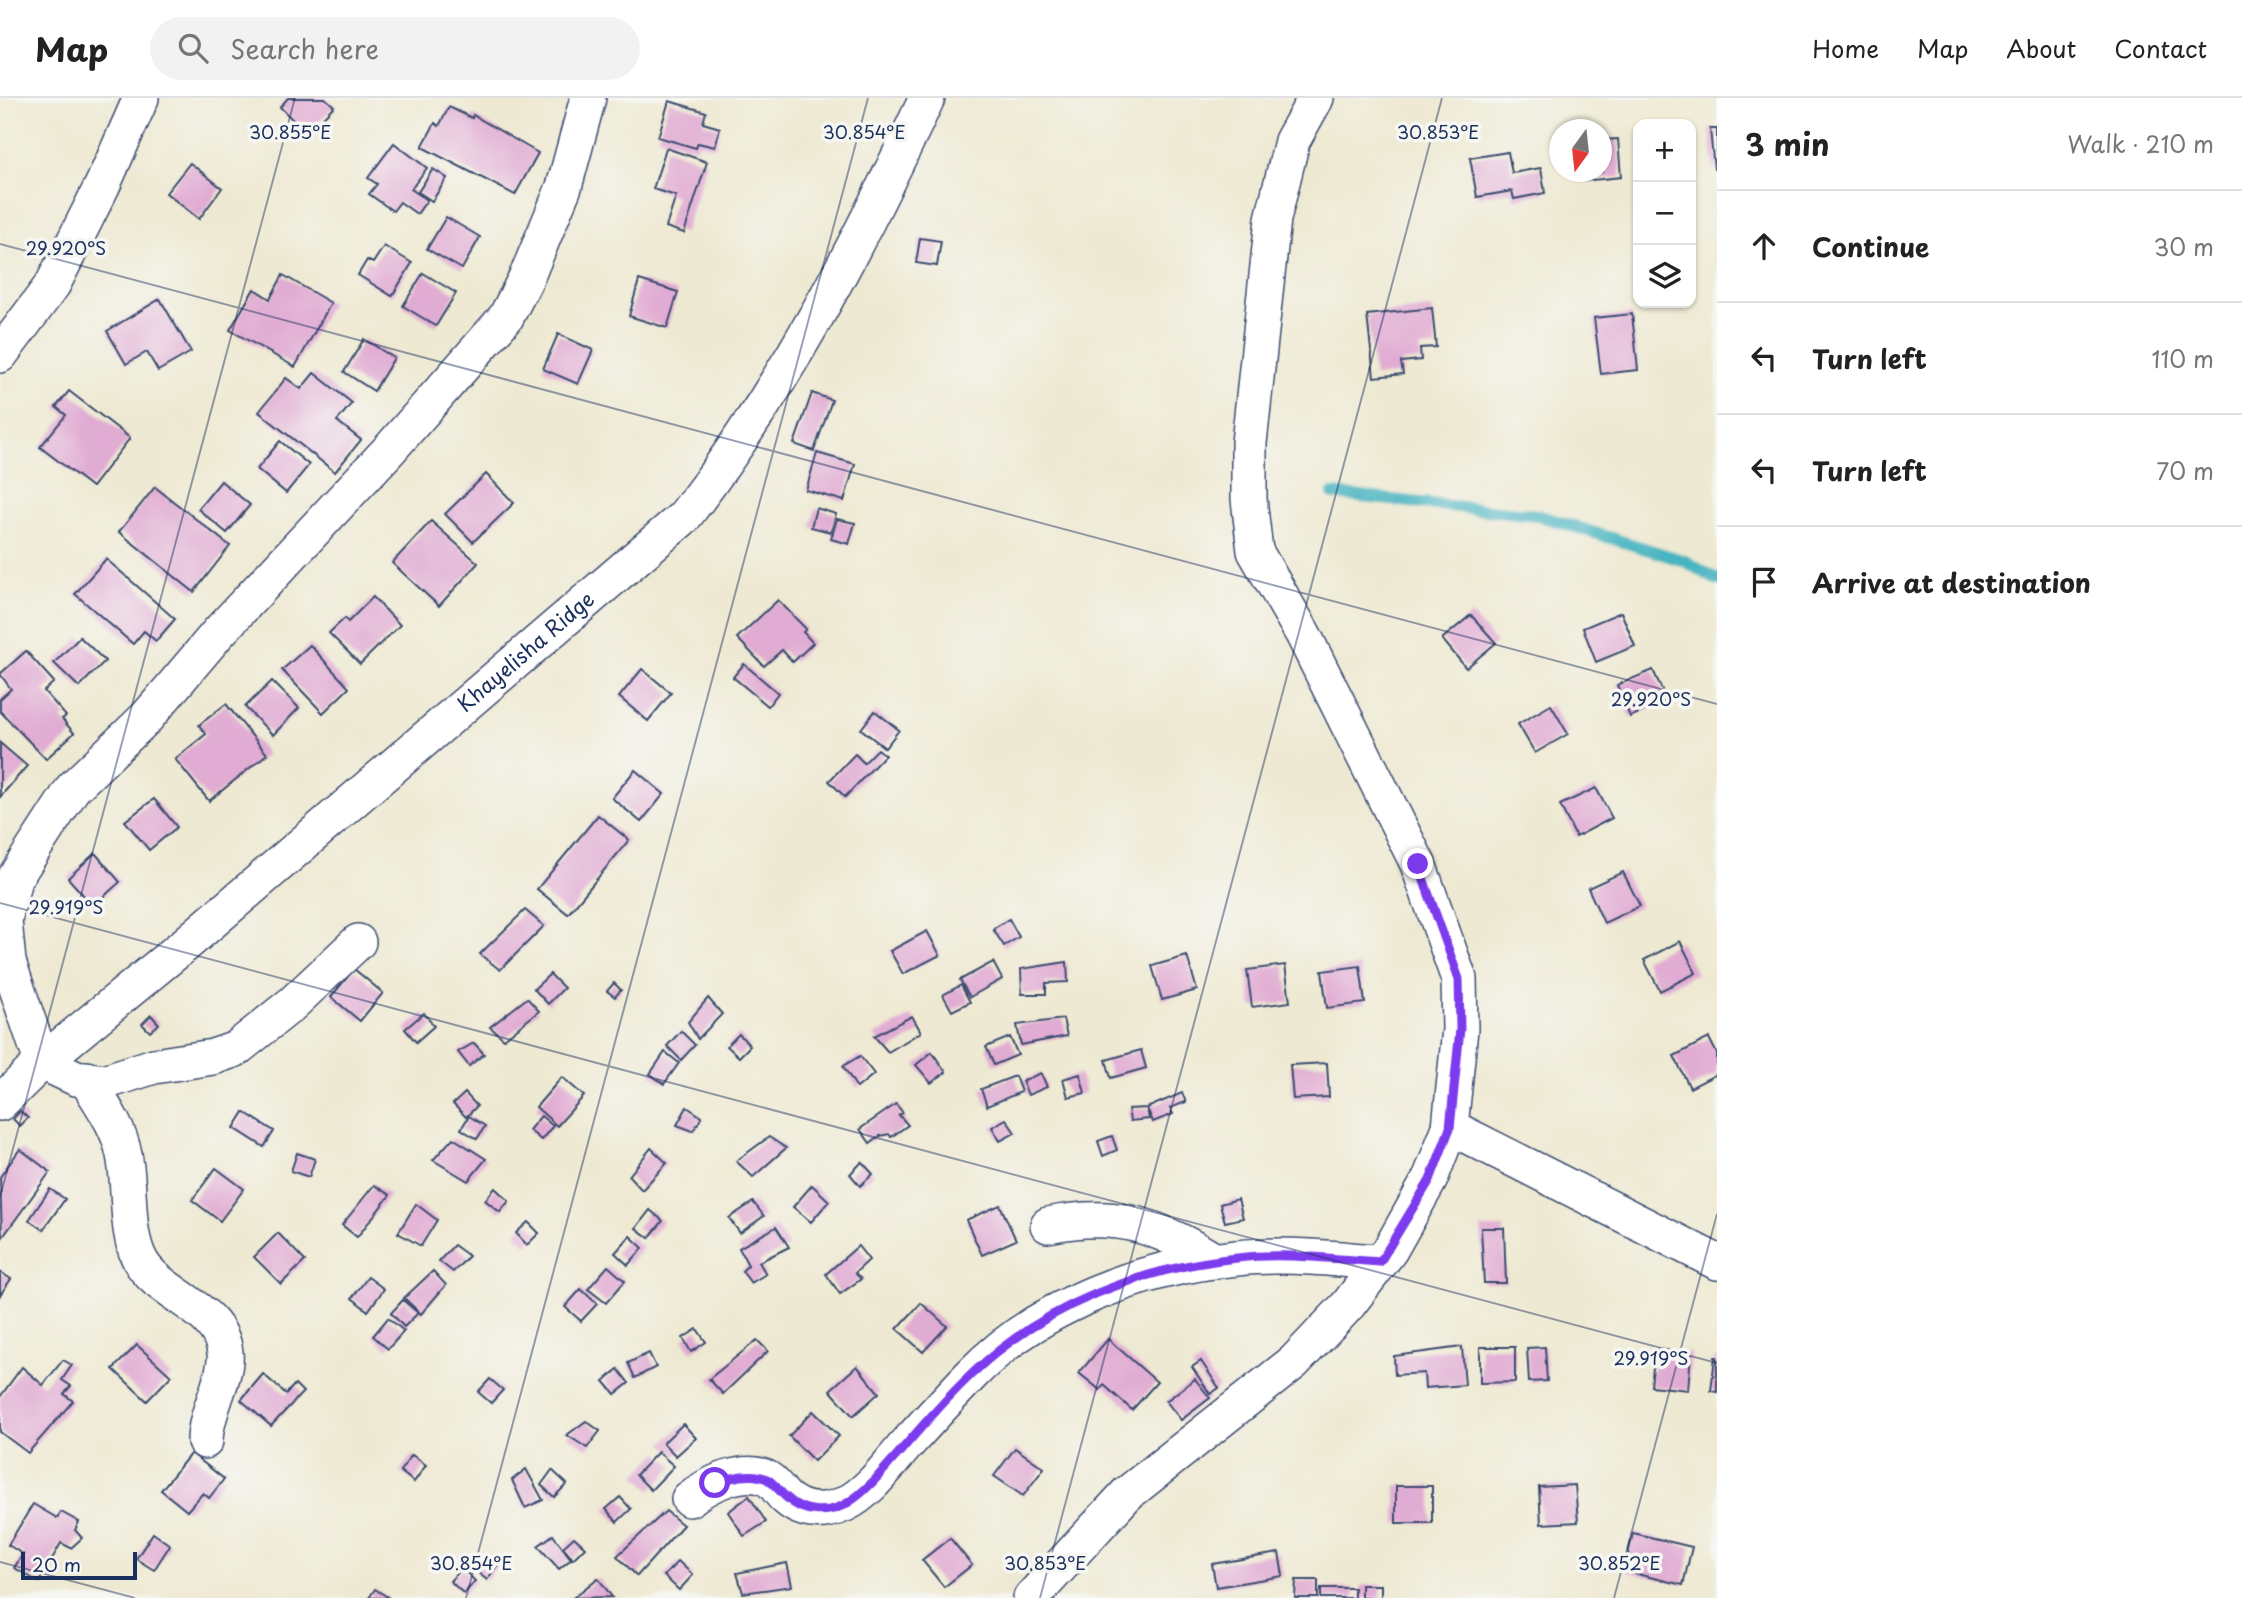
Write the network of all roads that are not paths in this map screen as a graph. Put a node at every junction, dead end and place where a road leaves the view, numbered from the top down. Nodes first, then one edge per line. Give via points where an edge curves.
1 (141, 98) edge
2 (588, 98) edge
3 (927, 98) edge
4 (1315, 98) edge
5 (0, 355) edge
6 (358, 942) dead end
7 (42, 1062) junction
8 (86, 1079) junction
9 (0, 1104) edge
10 (1450, 1128) junction
11 (1048, 1225) dead end
12 (1215, 1261) junction
13 (1380, 1262) junction
14 (1717, 1262) edge
15 (205, 1441) dead end
16 (689, 1499) dead end
17 (1031, 1598) edge

1 - 5 street via 53,284
2 - 7 street via 564,187 506,317 147,717 73,788 14,879 4,920 8,962
3 - 7 street, Khayelisha Ridge via 814,325 727,461 684,517
4 - 10 street via 1292,141 1273,219 1249,443 1255,551 1303,634 1418,864 1459,979 1460,1029
6 - 8 street via 236,1049 104,1082
7 - 8 street
7 - 9 street, Khayelisha Ridge
8 - 15 street via 124,1153 139,1259 152,1276 203,1315 218,1332 225,1353
10 - 13 street via 1430,1180
10 - 14 street
11 - 12 street via 1106,1218 1138,1223
12 - 13 street via 1300,1256
12 - 16 street via 1175,1267 1112,1287 1052,1315 1009,1342 972,1373 877,1478 848,1503 822,1512 804,1509 768,1479 750,1476 715,1483
13 - 17 street via 1348,1305 1293,1362 1127,1494

